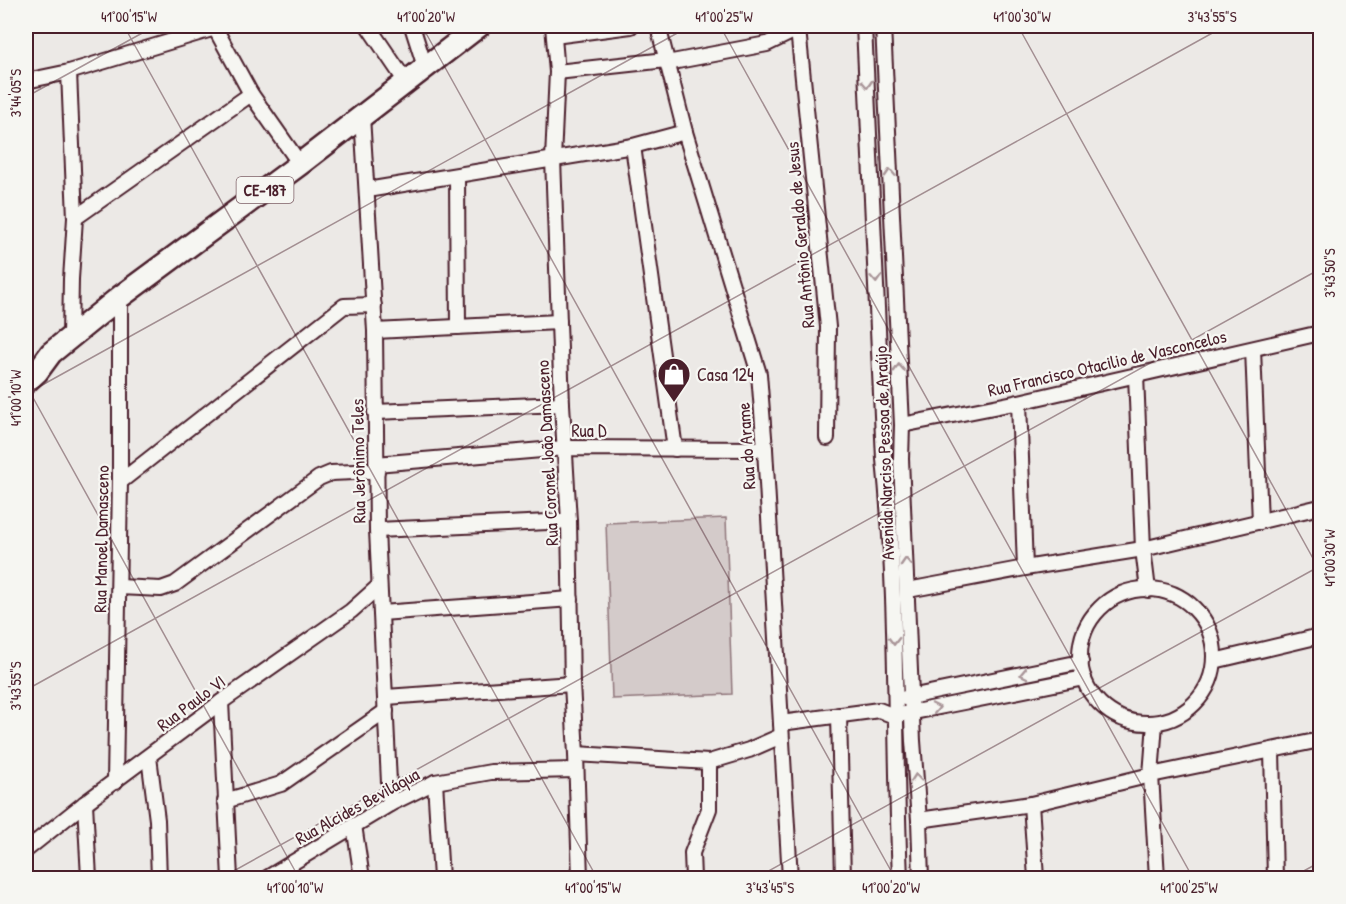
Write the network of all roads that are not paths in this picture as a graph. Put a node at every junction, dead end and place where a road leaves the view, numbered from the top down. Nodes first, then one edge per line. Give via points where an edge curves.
1 (368, 26) edge
2 (412, 26) edge
3 (479, 26) edge
4 (631, 26) edge
5 (658, 26) edge
6 (864, 26) edge
7 (883, 26) edge
8 (218, 27) edge
9 (802, 27) edge
10 (554, 31) edge
11 (667, 62) junction
12 (425, 68) junction
13 (69, 72) junction
14 (557, 72) junction
15 (26, 81) edge
16 (406, 82) junction
17 (251, 94) junction
18 (362, 116) junction
19 (685, 132) junction
20 (633, 146) junction
21 (553, 159) junction
22 (300, 165) junction
23 (457, 176) junction
24 (367, 190) junction
25 (75, 218) junction
26 (120, 297) junction
27 (374, 305) junction
28 (559, 322) junction
29 (458, 327) junction
30 (375, 331) junction
31 (1320, 333) edge
32 (70, 337) junction
33 (1253, 349) junction
34 (51, 353) junction
35 (26, 361) edge
36 (1136, 375) junction
37 (26, 382) edge
38 (1019, 402) junction
39 (562, 404) junction
40 (375, 412) junction
41 (902, 425) junction
42 (827, 438) dead end
43 (564, 448) junction
44 (675, 449) junction
45 (765, 449) junction
46 (376, 467) junction
47 (120, 482) junction
48 (1320, 507) edge
49 (569, 521) junction
50 (1260, 522) junction
51 (377, 530) junction
52 (1143, 549) junction
53 (1025, 568) junction
54 (379, 586) junction
55 (119, 587) junction
56 (908, 590) junction
57 (1148, 590) junction
58 (571, 599) junction
59 (381, 613) junction
60 (1320, 636) edge
61 (1214, 661) junction
62 (1081, 662) junction
63 (1084, 678) junction
64 (572, 684) junction
65 (386, 697) junction
66 (912, 697) junction
67 (894, 699) junction
68 (221, 702) junction
69 (879, 710) junction
70 (387, 711) junction
71 (913, 713) junction
72 (839, 716) junction
73 (894, 716) junction
74 (1155, 723) junction
75 (781, 729) junction
76 (1320, 740) edge
77 (1272, 751) junction
78 (576, 754) junction
79 (149, 757) junction
80 (709, 762) junction
81 (576, 770) junction
82 (1151, 775) junction
83 (115, 782) junction
84 (435, 782) junction
85 (225, 801) junction
86 (85, 803) junction
87 (390, 804) junction
88 (1031, 804) junction
89 (920, 820) junction
90 (354, 825) junction
91 (26, 850) edge
92 (283, 874) edge
93 (89, 879) edge
94 (159, 879) edge
95 (230, 879) edge
96 (267, 879) edge
97 (362, 879) edge
98 (441, 879) edge
99 (580, 879) edge
100 (693, 879) edge
101 (790, 879) edge
102 (843, 879) edge
103 (900, 879) edge
104 (921, 879) edge
105 (1036, 879) edge
106 (1157, 879) edge
107 (1275, 879) edge

1 - 16 street
2 - 12 street
3 - 12 highway, CE-187
4 - 10 street
5 - 11 street, Rua do Arame
6 -> 67 street, Avenida Narciso Pessoa de Araújo via 894,610
41 -> 7 street, Avenida Narciso Pessoa de Araújo
8 - 13 street
8 - 17 street
9 - 11 street via 767,44
9 - 42 street, Rua Antônio Geraldo de Jesus via 828,327
10 - 14 street, Rua Coronel João Damasceno
11 - 14 street
11 - 19 street, Rua do Arame
12 - 16 highway, CE-187
13 - 15 street
13 - 25 street
14 - 21 street, Rua Coronel João Damasceno
16 - 18 highway, CE-187
17 - 22 street
17 - 25 street
18 - 22 highway, CE-187
18 - 24 street, Rua Jerônimo Teles
19 - 20 street
19 - 45 street, Rua do Arame via 759,374
20 - 21 street
20 - 44 street
21 - 23 street
21 - 28 street, Rua Coronel João Damasceno
22 - 26 highway, CE-187
23 - 24 street
23 - 29 street
24 - 27 street, Rua Jerônimo Teles
25 - 32 street
26 - 32 highway, CE-187
26 - 47 street, Rua Manoel Damasceno
27 - 30 street, Rua Jerônimo Teles
27 - 47 street via 344,306
28 - 29 street
28 - 39 street, Rua Coronel João Damasceno
29 - 30 street
30 - 40 street, Rua Jerônimo Teles
31 - 33 street, Rua Francisco Otacilio de Vasconcelos
32 - 34 highway, CE-187
33 - 36 street, Rua Francisco Otacilio de Vasconcelos
33 - 50 street
34 - 35 highway, CE-187
34 - 37 highway, CE-187
36 - 38 street, Rua Francisco Otacilio de Vasconcelos
36 - 52 street
38 - 41 street, Rua Francisco Otacilio de Vasconcelos
38 - 53 street
39 - 40 street
39 - 43 street, Rua Coronel João Damasceno
40 - 46 street, Rua Jerônimo Teles
56 -> 41 street, Avenida Narciso Pessoa de Araújo
43 - 44 street, Rua D
43 - 46 street, Rua D
43 - 49 street, Rua Coronel João Damasceno
44 - 45 street, Rua D
45 - 75 street, Rua do Arame
46 - 51 street, Rua Jerônimo Teles
46 - 55 street, Rua D via 319,478 168,588
47 - 55 street, Rua Manoel Damasceno
48 - 50 street
49 - 51 street
49 - 58 street, Rua Coronel João Damasceno
50 - 52 street
51 - 54 street, Rua Jerônimo Teles
52 - 53 street
52 - 57 street
53 - 56 street
54 - 59 street, Rua Jerônimo Teles
54 - 68 street, Rua Paulo VI via 351,611
55 - 83 street, Rua Manoel Damasceno
56 - 66 street, Avenida Narciso Pessoa de Araújo
57 - 61 street via 1178,596 1194,608 1213,641
57 - 62 street via 1120,595 1104,606 1083,639
58 - 59 street
58 - 64 street, Rua Coronel João Damasceno
59 - 65 street, Rua Jerônimo Teles
60 - 61 street
61 - 74 street via 1202,695 1189,709
62 - 63 street
62 -> 66 street
71 -> 63 street
63 - 74 street via 1092,694 1119,717 1136,723
64 - 65 street
64 - 78 street, Rua Coronel João Damasceno
65 - 70 street, Rua Jerônimo Teles
66 - 67 street
66 - 71 street, Avenida Narciso Pessoa de Araújo
67 - 69 street
67 - 73 street, Avenida Narciso Pessoa de Araújo
68 - 79 street, Rua Paulo VI
68 - 85 street
69 - 72 street
69 - 73 street
70 - 85 street via 281,784
70 - 87 street, Rua Jerônimo Teles
71 - 73 street
89 -> 71 street, Avenida Narciso Pessoa de Araújo
72 - 75 street
72 - 102 street
73 - 103 street, Avenida Narciso Pessoa de Araújo
74 - 82 street
75 - 80 street via 749,750
75 - 101 street, Rua do Arame
76 - 77 street
77 - 82 street
77 - 107 street
78 - 80 street
78 - 81 street, Rua Coronel João Damasceno
79 - 83 street, Rua Paulo VI
79 - 94 street
80 - 100 street via 709,809 692,853
81 - 84 street, Rua Alcides Beviláqua via 491,772
81 - 99 street, Rua Coronel João Damasceno
82 - 88 street
82 - 106 street
83 - 86 street, Rua Paulo VI
84 - 87 street, Rua Alcides Beviláqua
84 - 98 street
85 - 95 street
86 - 91 street, Rua Paulo VI
86 - 93 street
87 - 90 street, Rua Alcides Beviláqua
88 - 89 street
88 - 105 street
89 - 104 street, Avenida Narciso Pessoa de Araújo
90 - 92 street, Rua Alcides Beviláqua
90 - 97 street
92 - 96 street, Rua Alcides Beviláqua

